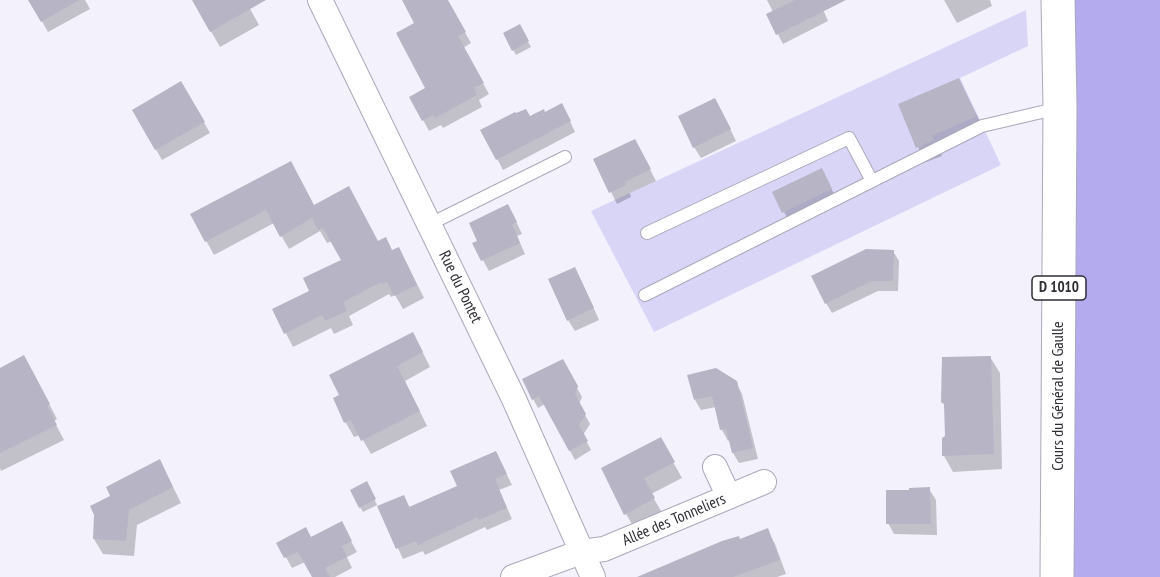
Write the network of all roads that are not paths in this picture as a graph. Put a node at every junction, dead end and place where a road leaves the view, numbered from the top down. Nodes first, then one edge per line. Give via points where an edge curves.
1 (320, 0) edge
2 (1058, 0) edge
3 (1060, 107) junction
4 (565, 156) dead end
5 (872, 181) junction
6 (430, 224) junction
7 (647, 233) dead end
8 (645, 295) dead end
9 (715, 467) dead end
10 (764, 482) dead end
11 (729, 497) junction
12 (581, 552) junction
13 (513, 577) edge
14 (593, 577) edge
15 (1057, 577) edge

1 - 6 street, Rue du Pontet
2 - 3 main road, Cours du Général de Gaulle / D 1010
3 - 5 lane via 982,126
3 - 15 main road, Cours du Général de Gaulle / D 1010
4 - 6 lane
5 - 7 lane via 849,138
5 - 8 lane
6 - 12 street, Rue du Pontet
9 - 11 street
10 - 11 street, Allée des Tonneliers
11 - 12 street, Allée des Tonneliers via 604,549
12 - 13 street, Allée des Tonneliers
12 - 14 street, Rue du Pontet

